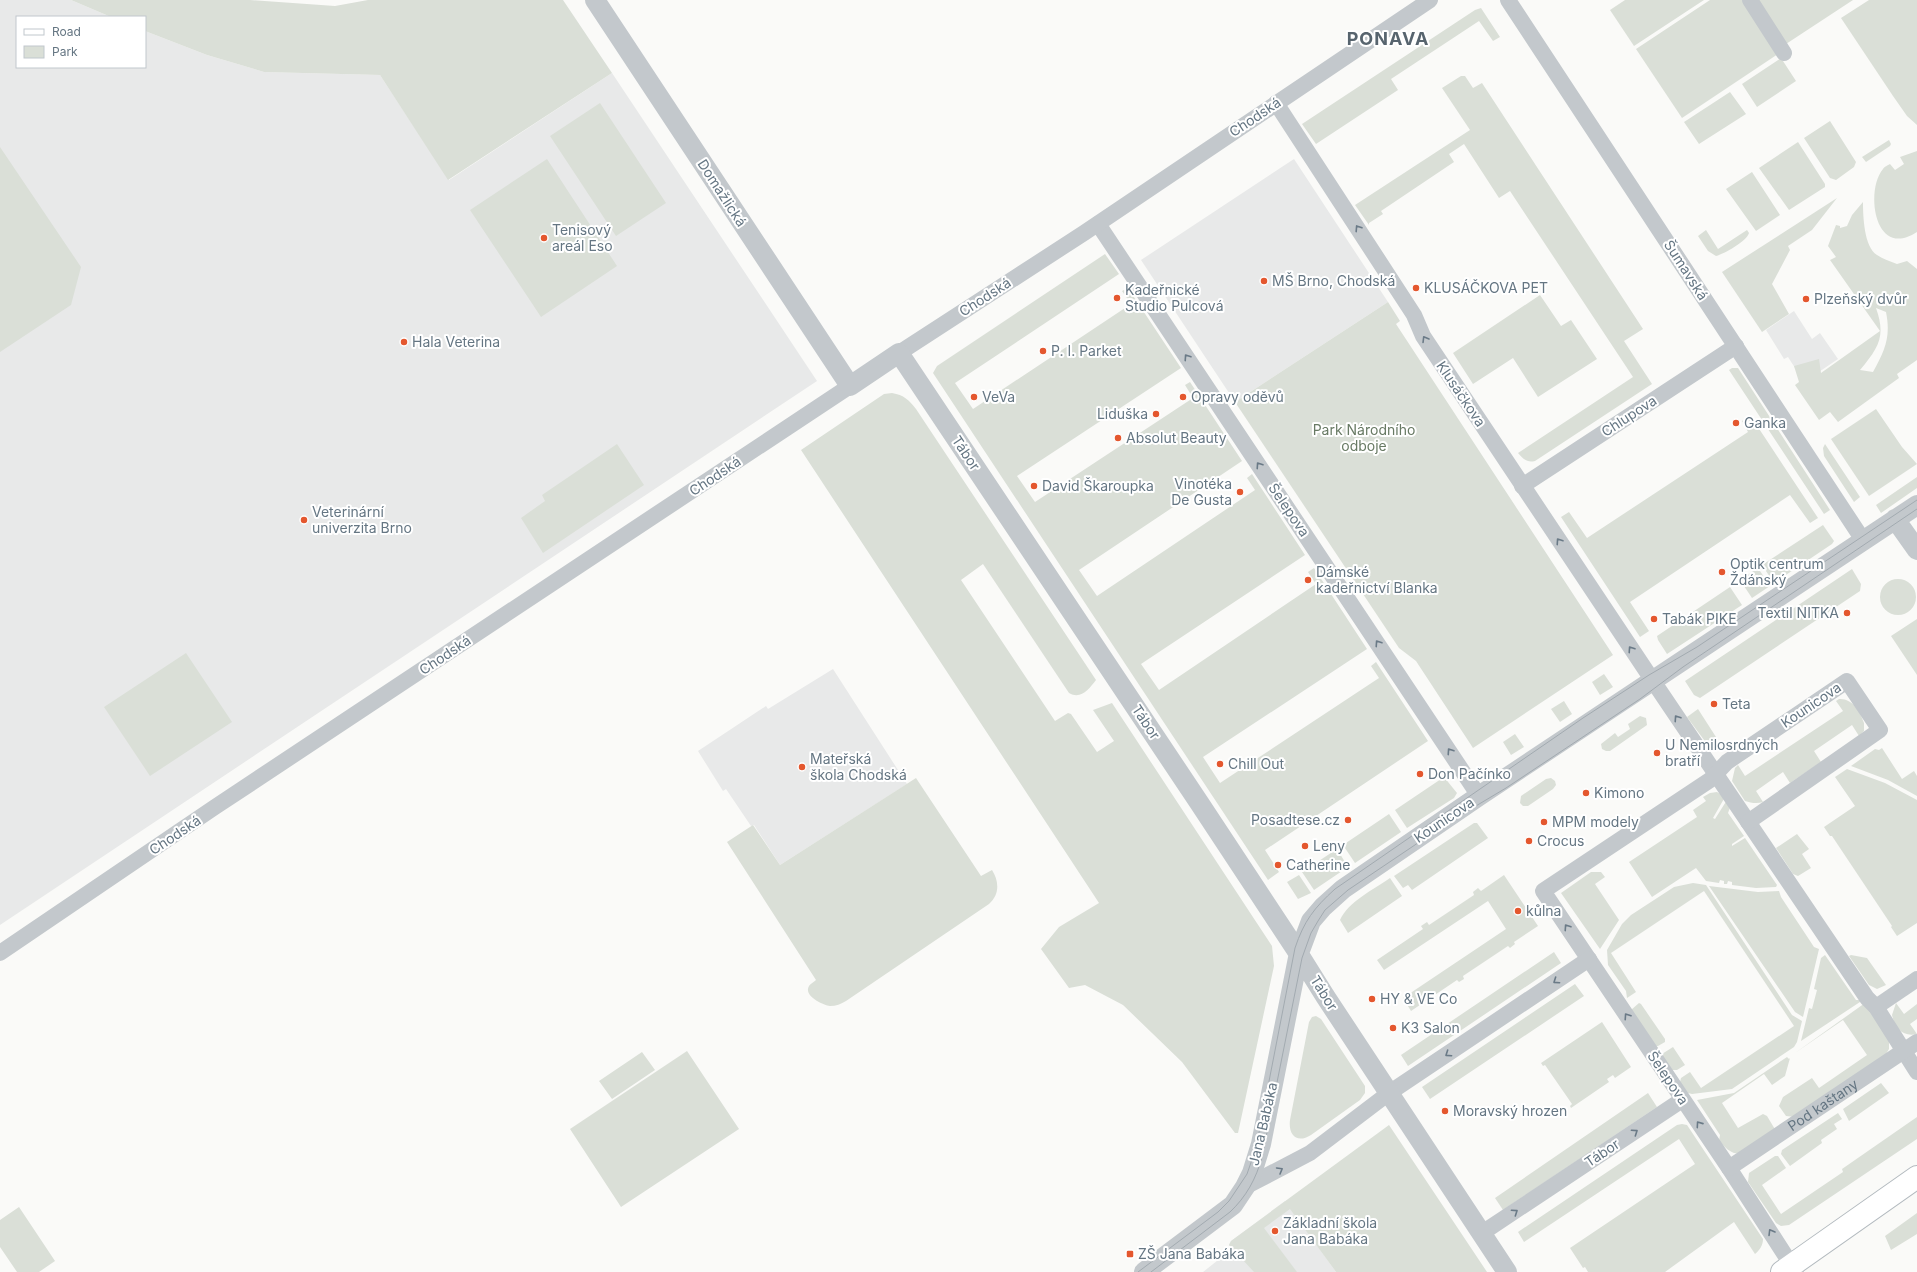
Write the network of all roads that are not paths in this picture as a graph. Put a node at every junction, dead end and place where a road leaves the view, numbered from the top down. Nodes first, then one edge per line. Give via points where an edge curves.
1 (595, 0) edge
2 (1430, 0) edge
3 (1508, 0) edge
4 (1750, 0) edge
5 (1784, 53) dead end
6 (1276, 103) junction
7 (1098, 224) junction
8 (1736, 346) junction
9 (899, 353) junction
10 (850, 386) junction
11 (1522, 486) junction
12 (1917, 505) edge
13 (1896, 519) junction
14 (1863, 540) junction
15 (1917, 550) edge
16 (1653, 681) junction
17 (1716, 773) junction
18 (1479, 796) junction
19 (1748, 822) junction
20 (1543, 891) joint
21 (0, 953) edge
22 (1299, 953) junction
23 (1589, 959) junction
24 (1917, 979) edge
25 (1876, 1007) junction
26 (1910, 1046) edge
27 (1917, 1072) edge
28 (1389, 1093) junction
29 (1682, 1100) junction
30 (1729, 1168) junction
31 (1917, 1177) edge
32 (1245, 1187) junction
33 (1482, 1233) junction
34 (1790, 1270) edge
35 (1144, 1272) edge
36 (1508, 1272) edge

1 - 10 street, Domažlická
2 - 6 street, Chodská
3 - 8 street, Šumavská
4 - 5 street
6 - 7 street, Chodská
11 -> 6 street, Klusáčkova via 1423,336 1414,315
7 - 9 street, Chodská
18 -> 7 street, Šelepova
8 - 11 street, Chlupova
8 - 14 street, Šumavská
9 - 10 street, Chodská
9 - 22 street, Tábor
10 - 21 street, Chodská via 215,807
16 -> 11 street, Klusáčkova
12 - 13 street, Kounicova
13 - 14 street, Kounicova
13 - 15 street
14 - 16 street, Kounicova
17 -> 16 street
16 - 18 street, Kounicova
17 - 19 street
17 - 19 street, Kounicova via 1726,762 1847,681 1880,730
17 - 20 street, Kounicova via 1710,780
18 - 22 street, Kounicova via 1334,896 1311,921
19 - 25 street via 1867,998
23 -> 20 street, Šelepova
22 - 28 street, Tábor
22 - 32 street, Jana Babáka via 1261,1144
23 -> 28 street
29 -> 23 street, Šelepova
24 - 25 street
25 - 26 street
26 - 27 street
26 - 30 street, Pod kaštany
32 -> 28 street via 1310,1153
28 - 33 street, Tábor
30 -> 29 street, Šelepova
33 -> 29 street, Tábor
34 -> 30 street, Šelepova
31 - 34 main road
32 - 35 street, Jana Babáka via 1227,1210
33 - 36 street, Tábor

